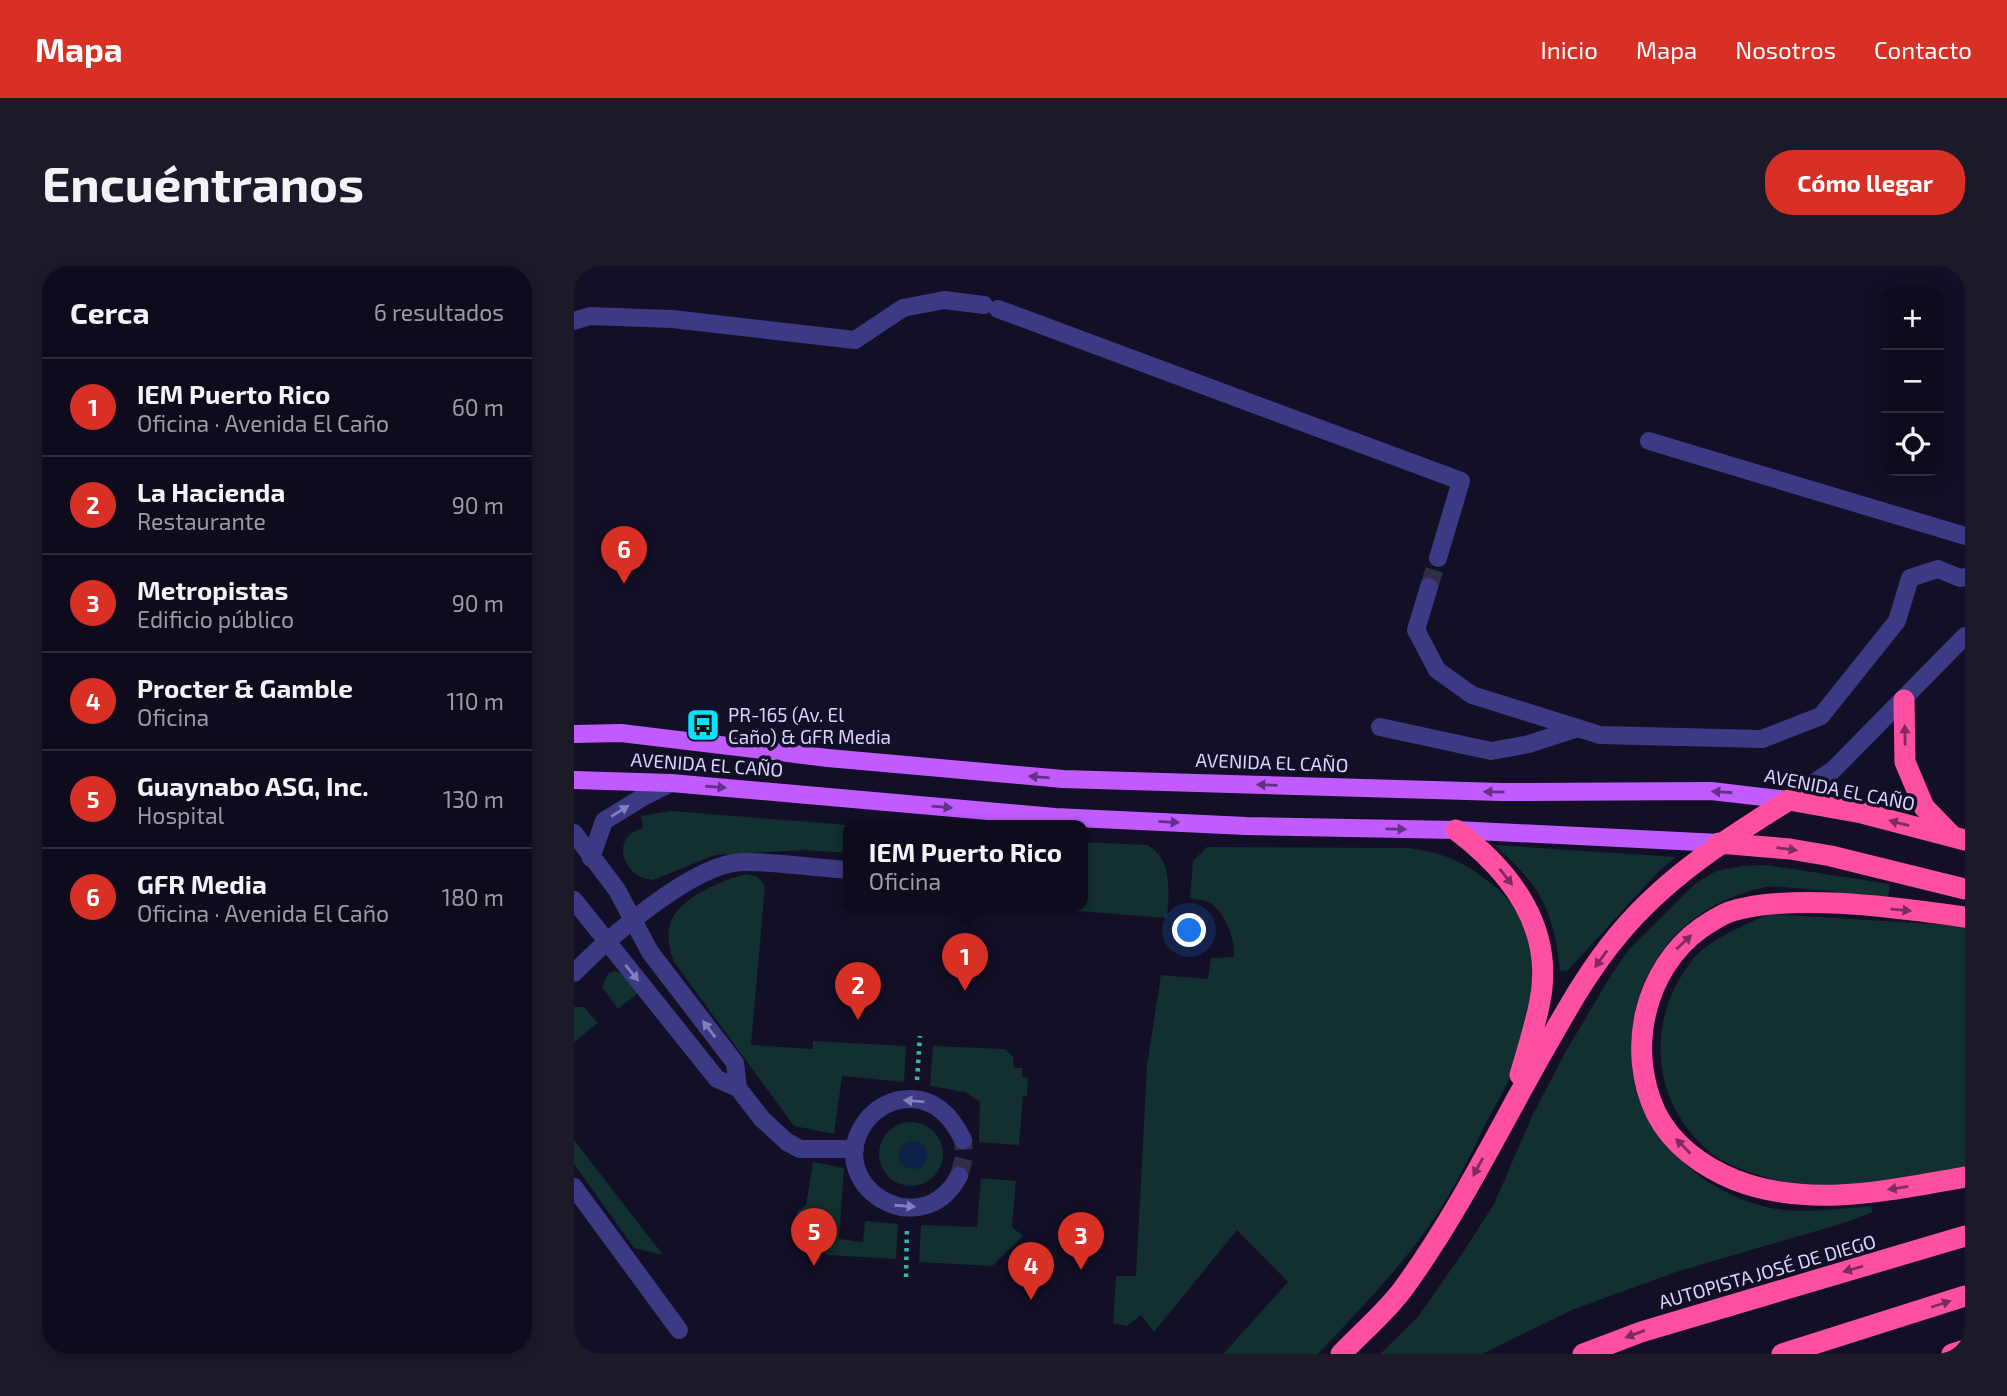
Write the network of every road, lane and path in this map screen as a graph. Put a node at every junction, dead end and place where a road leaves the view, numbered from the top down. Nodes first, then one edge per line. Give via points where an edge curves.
1 (574, 320) edge
2 (1649, 441) dead end
3 (1965, 536) edge
4 (1438, 558) tunnel mouth
5 (1965, 577) edge
6 (1429, 587) tunnel mouth
7 (1965, 636) edge
8 (1904, 700) junction
9 (1380, 727) dead end
10 (1577, 728) junction
11 (574, 734) edge
12 (574, 780) edge
13 (671, 783) junction
14 (1789, 800) junction
15 (1456, 830) junction
16 (574, 833) edge
17 (1959, 839) edge
18 (1719, 843) junction
19 (591, 858) junction
20 (843, 870) edge
21 (1965, 889) edge
22 (574, 900) edge
23 (1965, 917) edge
24 (633, 920) junction
25 (606, 941) junction
26 (574, 973) edge
27 (920, 1036) dead end
28 (738, 1088) junction
29 (916, 1099) junction
30 (1511, 1107) junction
31 (963, 1140) tunnel mouth
32 (855, 1149) junction
33 (959, 1176) tunnel mouth
34 (1965, 1177) edge
35 (574, 1187) edge
36 (908, 1208) junction
37 (1965, 1236) edge
38 (906, 1277) dead end
39 (1965, 1296) edge
40 (679, 1330) dead end
41 (1965, 1350) edge
42 (1341, 1354) edge
43 (1583, 1354) edge
44 (1782, 1354) edge
45 (1952, 1354) edge

1 - 4 street via 590,316 672,319 855,340 903,308 944,300 991,307 1461,481
2 - 3 street
5 - 10 street via 1938,569 1910,578 1896,621 1821,716 1762,740 1600,735
6 - 10 street via 1416,630 1437,670 1472,695
7 - 8 street
8 - 14 street via 1833,770
17 -> 8 highway via 1924,807 1905,762
9 - 10 street via 1491,751
14 -> 11 main road, AVENIDA EL CAÑO via 1711,791 1501,792 1063,779 621,733
12 - 13 main road, AVENIDA EL CAÑO
13 -> 15 main road, AVENIDA EL CAÑO via 1055,817
19 -> 13 street via 604,821
17 -> 14 highway, AVENIDA EL CAÑO via 1862,813
14 - 18 highway
15 - 18 main road, AVENIDA EL CAÑO
15 -> 30 highway via 1502,871 1529,911 1537,933 1540,1004
16 - 19 street
18 -> 21 highway, AVENIDA EL CAÑO via 1831,856
18 -> 30 highway via 1619,933 1582,984
19 - 24 street via 617,890
20 - 24 street via 739,862 702,874
22 - 25 street
34 -> 23 highway via 1837,1195 1781,1192 1736,1180 1685,1151 1667,1130 1656,1112 1641,1049 1649,996 1674,952 1727,913 1788,903
24 - 25 street
28 -> 24 street via 735,1063 650,952
25 - 26 street
25 -> 28 street via 717,1079
27 - 29 path
28 - 32 street via 762,1119 800,1149
29 - 31 street via 941,1109
29 -> 32 street via 879,1108 862,1127
30 -> 42 highway via 1460,1201 1401,1292
32 -> 36 street via 857,1169 868,1189 886,1203
33 - 36 street via 934,1202
35 - 40 street
36 - 38 path
37 -> 43 highway, AUTOPISTA JOSÉ DE DIEGO via 1641,1332
44 -> 39 highway
41 - 45 highway

